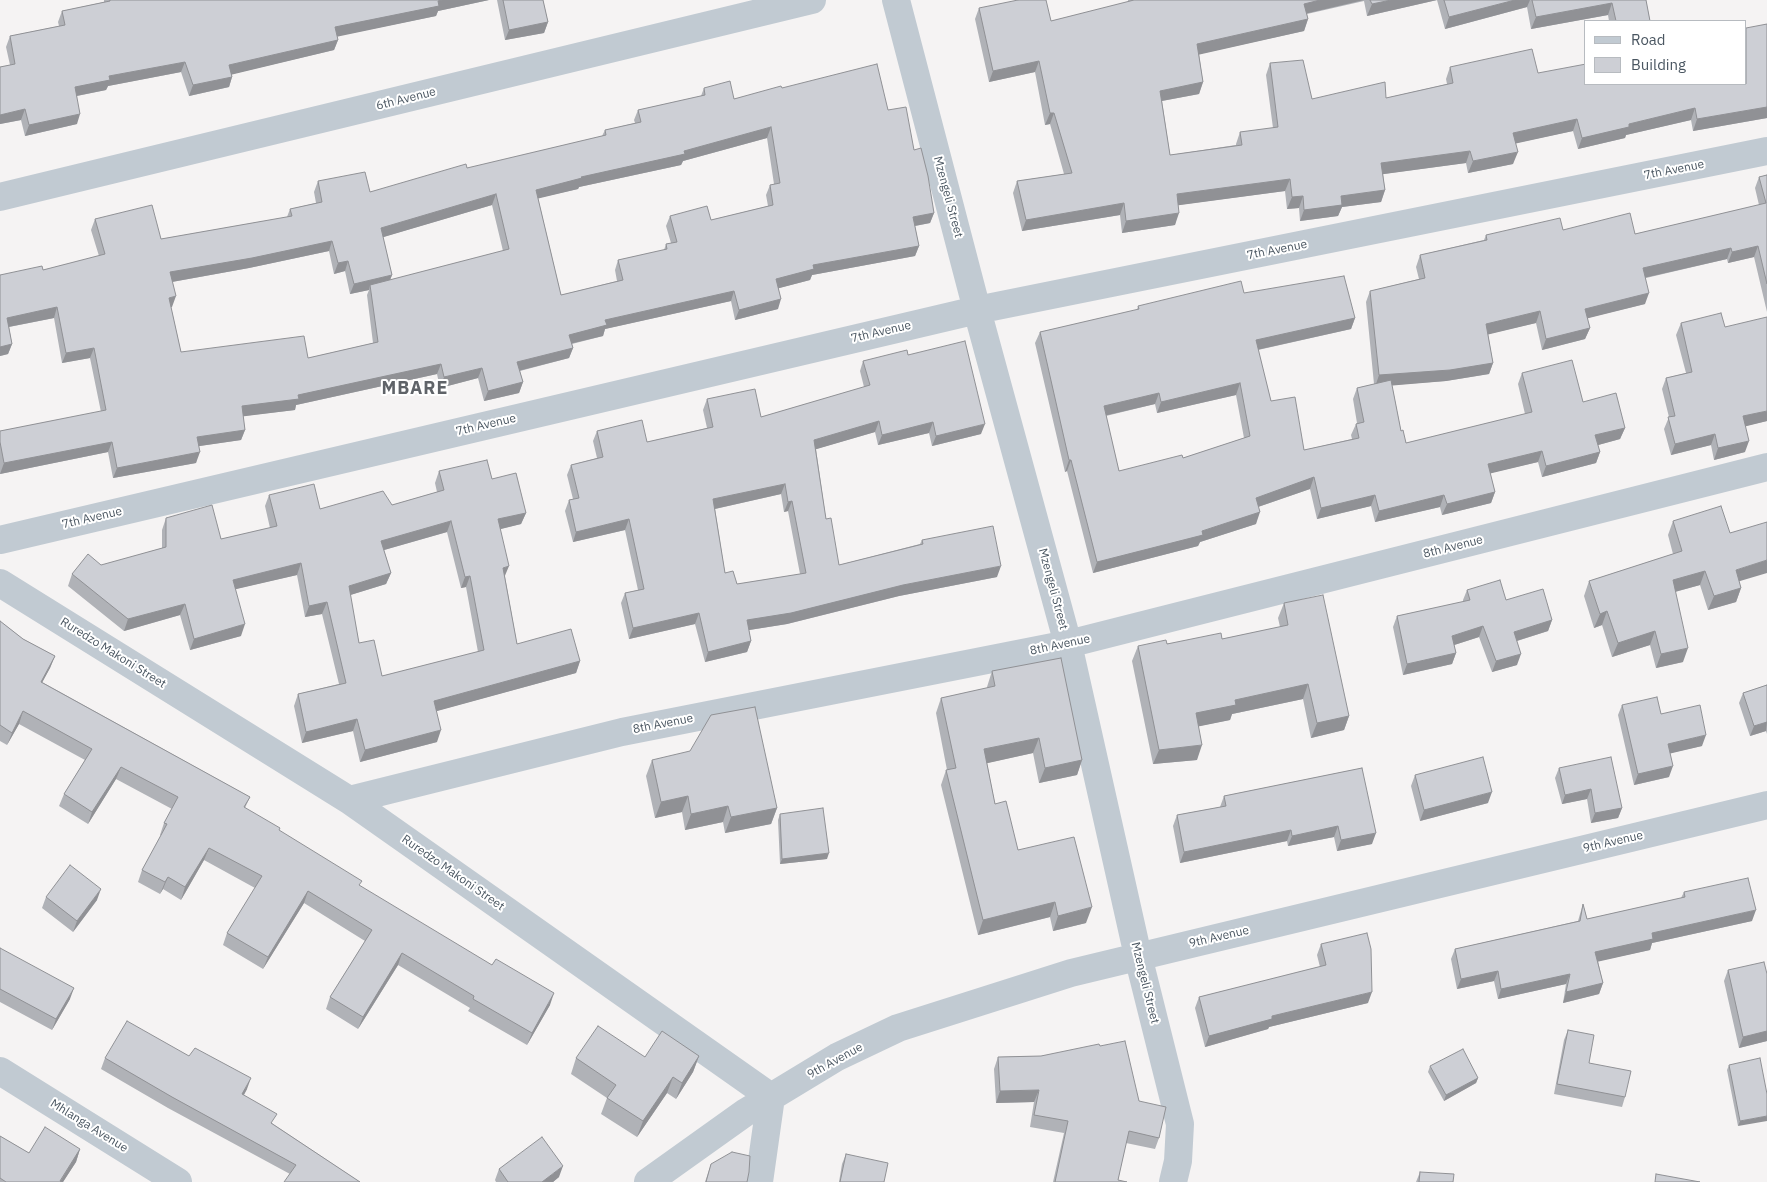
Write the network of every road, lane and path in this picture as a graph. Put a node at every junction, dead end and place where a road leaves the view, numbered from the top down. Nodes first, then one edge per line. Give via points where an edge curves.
1 (812, 0) edge
2 (896, 0) edge
3 (1767, 151) edge
4 (0, 198) edge
5 (977, 310) junction
6 (1767, 468) edge
7 (0, 540) edge
8 (0, 583) edge
9 (1068, 644) junction
10 (349, 800) junction
11 (1767, 805) edge
12 (1138, 956) junction
13 (0, 1071) edge
14 (771, 1098) junction
15 (178, 1182) edge
16 (648, 1182) edge
17 (759, 1182) edge
18 (1173, 1182) edge

1 - 4 street, 6th Avenue
2 - 5 street, Mzengeli Street
3 - 5 street, 7th Avenue
5 - 7 street, 7th Avenue
5 - 9 street, Mzengeli Street
6 - 9 street, 8th Avenue
8 - 10 street, Ruredzo Makoni Street
9 - 10 street, 8th Avenue via 622,732
9 - 12 street, Mzengeli Street
10 - 14 street, Ruredzo Makoni Street
11 - 12 street, 9th Avenue
12 - 14 street, 9th Avenue via 1071,973 898,1028 837,1057
12 - 18 street, Mzengeli Street via 1180,1124
13 - 15 street, Mhlanga Avenue
14 - 16 street via 746,1112
14 - 17 street

